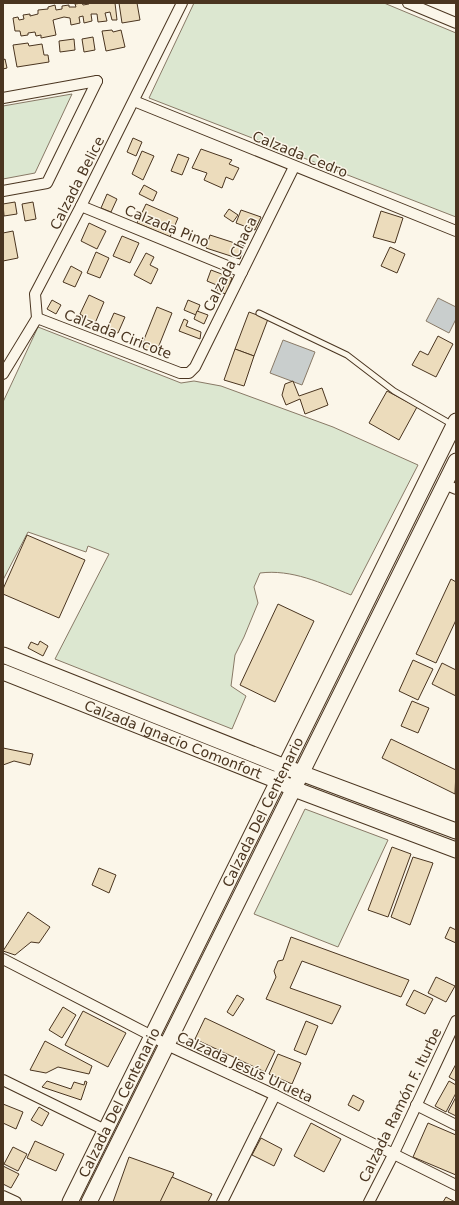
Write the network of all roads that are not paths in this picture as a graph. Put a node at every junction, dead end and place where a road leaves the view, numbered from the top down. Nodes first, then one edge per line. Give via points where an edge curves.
1 (182, 3) edge
2 (408, 3) edge
3 (456, 23) edge
4 (3, 98) edge
5 (134, 101) junction
6 (294, 167) junction
7 (3, 191) edge
8 (81, 206) junction
9 (456, 231) edge
10 (242, 272) junction
11 (259, 314) dead end
12 (37, 318) junction
13 (190, 372) joint
14 (3, 374) edge
15 (455, 423) edge
16 (456, 461) edge
17 (450, 486) edge
18 (3, 655) edge
19 (3, 672) edge
20 (285, 767) junction
21 (302, 773) junction
22 (278, 781) junction
23 (294, 789) junction
24 (456, 831) edge
25 (456, 850) edge
26 (3, 959) edge
27 (456, 1020) edge
28 (453, 1034) edge
29 (152, 1036) junction
30 (167, 1045) junction
31 (3, 1080) edge
32 (276, 1095) junction
33 (416, 1105) junction
34 (456, 1125) edge
35 (105, 1130) junction
36 (393, 1155) junction
37 (456, 1185) edge
38 (3, 1196) edge
39 (16, 1202) edge
40 (70, 1202) edge
41 (89, 1202) edge
42 (222, 1202) edge
43 (369, 1202) edge

1 - 5 street, Calzada Belice
2 - 3 street
4 - 7 street via 97,81 47,183
5 - 6 street, Calzada Cedro
5 - 8 street, Calzada Belice
6 - 9 street, Calzada Cedro
6 - 10 street, Calzada Chaca
8 - 10 street, Calzada Pino
8 - 12 street, Calzada Belice via 35,294
10 - 13 street, Calzada Chaca via 195,367
11 - 15 lane via 347,355 394,391
12 - 13 street, Calzada Ciricote via 180,373
12 - 14 street
15 - 20 main road, Calzada Del Centenario
16 - 17 main road, Calzada Del Centenario
17 - 21 main road, Calzada Del Centenario
18 - 20 main road, Calzada Ignacio Comonfort
19 - 22 main road, Calzada Ignacio Comonfort
20 - 21 main road, Calzada Ignacio Comonfort
20 - 22 main road, Calzada Del Centenario
21 - 23 main road, Calzada Del Centenario
21 - 24 main road, Calzada Ignacio Comonfort
22 - 23 main road, Calzada Ignacio Comonfort
22 - 29 main road, Calzada Del Centenario
23 - 25 main road, Calzada Ignacio Comonfort
23 - 30 main road, Calzada Del Centenario
26 - 29 street, Calzada Jesús Urueta
27 - 28 street, Calzada Ramón F. Iturbe
28 - 33 street, Calzada Ramón F. Iturbe
29 - 30 street, Calzada Jesús Urueta
29 - 35 main road, Calzada Del Centenario
30 - 32 street, Calzada Jesús Urueta
30 - 41 main road, Calzada Del Centenario
31 - 35 street
32 - 36 street, Calzada Jesús Urueta
32 - 42 street
33 - 34 street
33 - 36 street, Calzada Ramón F. Iturbe
35 - 40 main road, Calzada Del Centenario
36 - 37 street, Calzada Jesús Urueta
36 - 43 street, Calzada Ramón F. Iturbe
38 - 39 street

